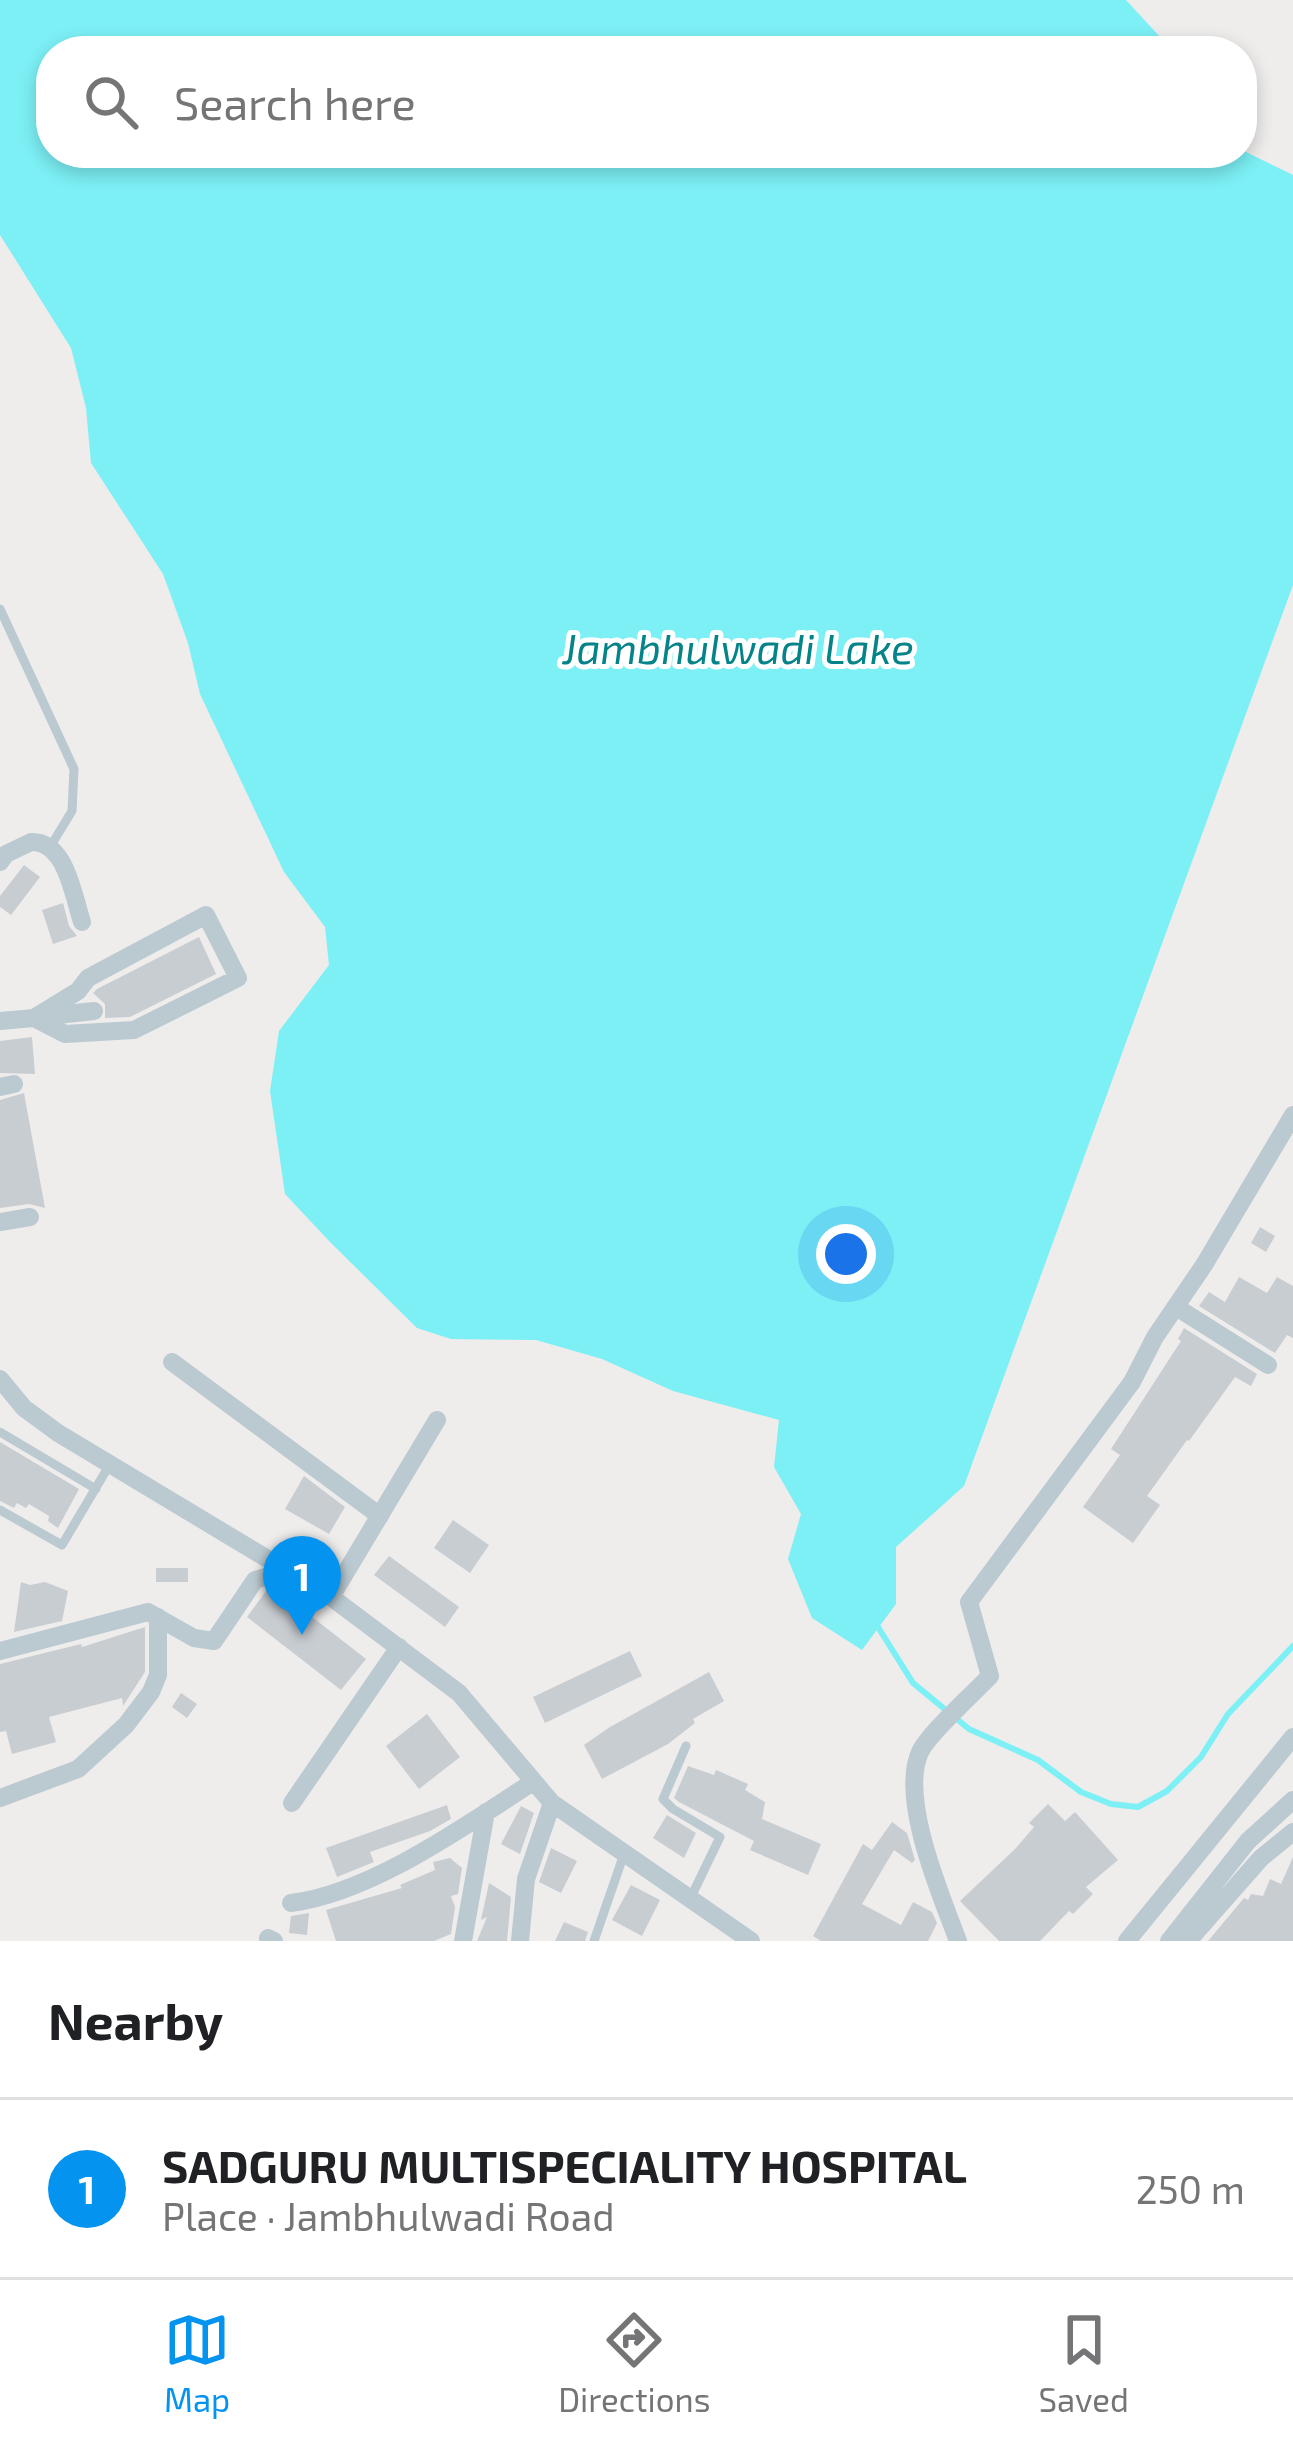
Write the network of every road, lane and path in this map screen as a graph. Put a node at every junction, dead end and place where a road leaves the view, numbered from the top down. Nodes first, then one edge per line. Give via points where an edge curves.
1 (0, 609) edge
2 (50, 847) junction
3 (0, 862) edge
4 (82, 922) dead end
5 (94, 1011) dead end
6 (34, 1018) junction
7 (0, 1021) edge
8 (1293, 1115) edge
9 (30, 1216) dead end
10 (0, 1222) edge
11 (1175, 1307) junction
12 (172, 1362) dead end
13 (1268, 1365) dead end
14 (0, 1379) edge
15 (437, 1420) dead end
16 (0, 1432) edge
17 (110, 1465) junction
18 (96, 1489) junction
19 (0, 1510) edge
20 (380, 1516) junction
21 (285, 1571) junction
22 (331, 1598) junction
23 (158, 1617) junction
24 (399, 1647) junction
25 (0, 1651) edge
26 (1293, 1737) edge
27 (686, 1746) dead end
28 (533, 1782) junction
29 (0, 1798) edge
30 (1293, 1800) edge
31 (292, 1803) dead end
32 (552, 1803) junction
33 (486, 1812) junction
34 (1293, 1832) edge
35 (625, 1851) junction
36 (691, 1898) junction
37 (291, 1903) dead end
38 (463, 1941) edge
39 (520, 1941) edge
40 (594, 1941) edge
41 (751, 1941) edge
42 (958, 1941) edge
43 (1126, 1941) edge
44 (1169, 1941) edge
45 (1188, 1941) edge

1 - 2 lane via 74,769 73,811
2 - 3 street via 31,842
2 - 4 street
5 - 6 street
6 - 6 street via 65,1034 134,1030 238,979 206,915 88,978
6 - 7 street
8 - 11 street
9 - 10 street
11 - 13 street
11 - 42 street via 1132,1382 969,1602 990,1676 920,1751 914,1791
12 - 20 street
14 - 17 street via 24,1408
15 - 20 street
16 - 18 lane
17 - 18 lane
17 - 21 street
18 - 19 lane via 62,1545
20 - 22 street
21 - 22 street
21 - 23 street via 255,1580 214,1641
22 - 24 street
23 - 25 street via 148,1612
23 - 29 street via 158,1675 126,1725 78,1769
24 - 28 street via 459,1693
24 - 31 street
26 - 43 street
27 - 36 lane via 663,1798 720,1838
28 - 32 street
28 - 33 street
30 - 44 street via 1248,1841
32 - 35 street
32 - 39 street via 526,1879
33 - 37 street via 324,1899
33 - 38 street
34 - 45 street
35 - 36 street
35 - 40 lane
36 - 41 street

